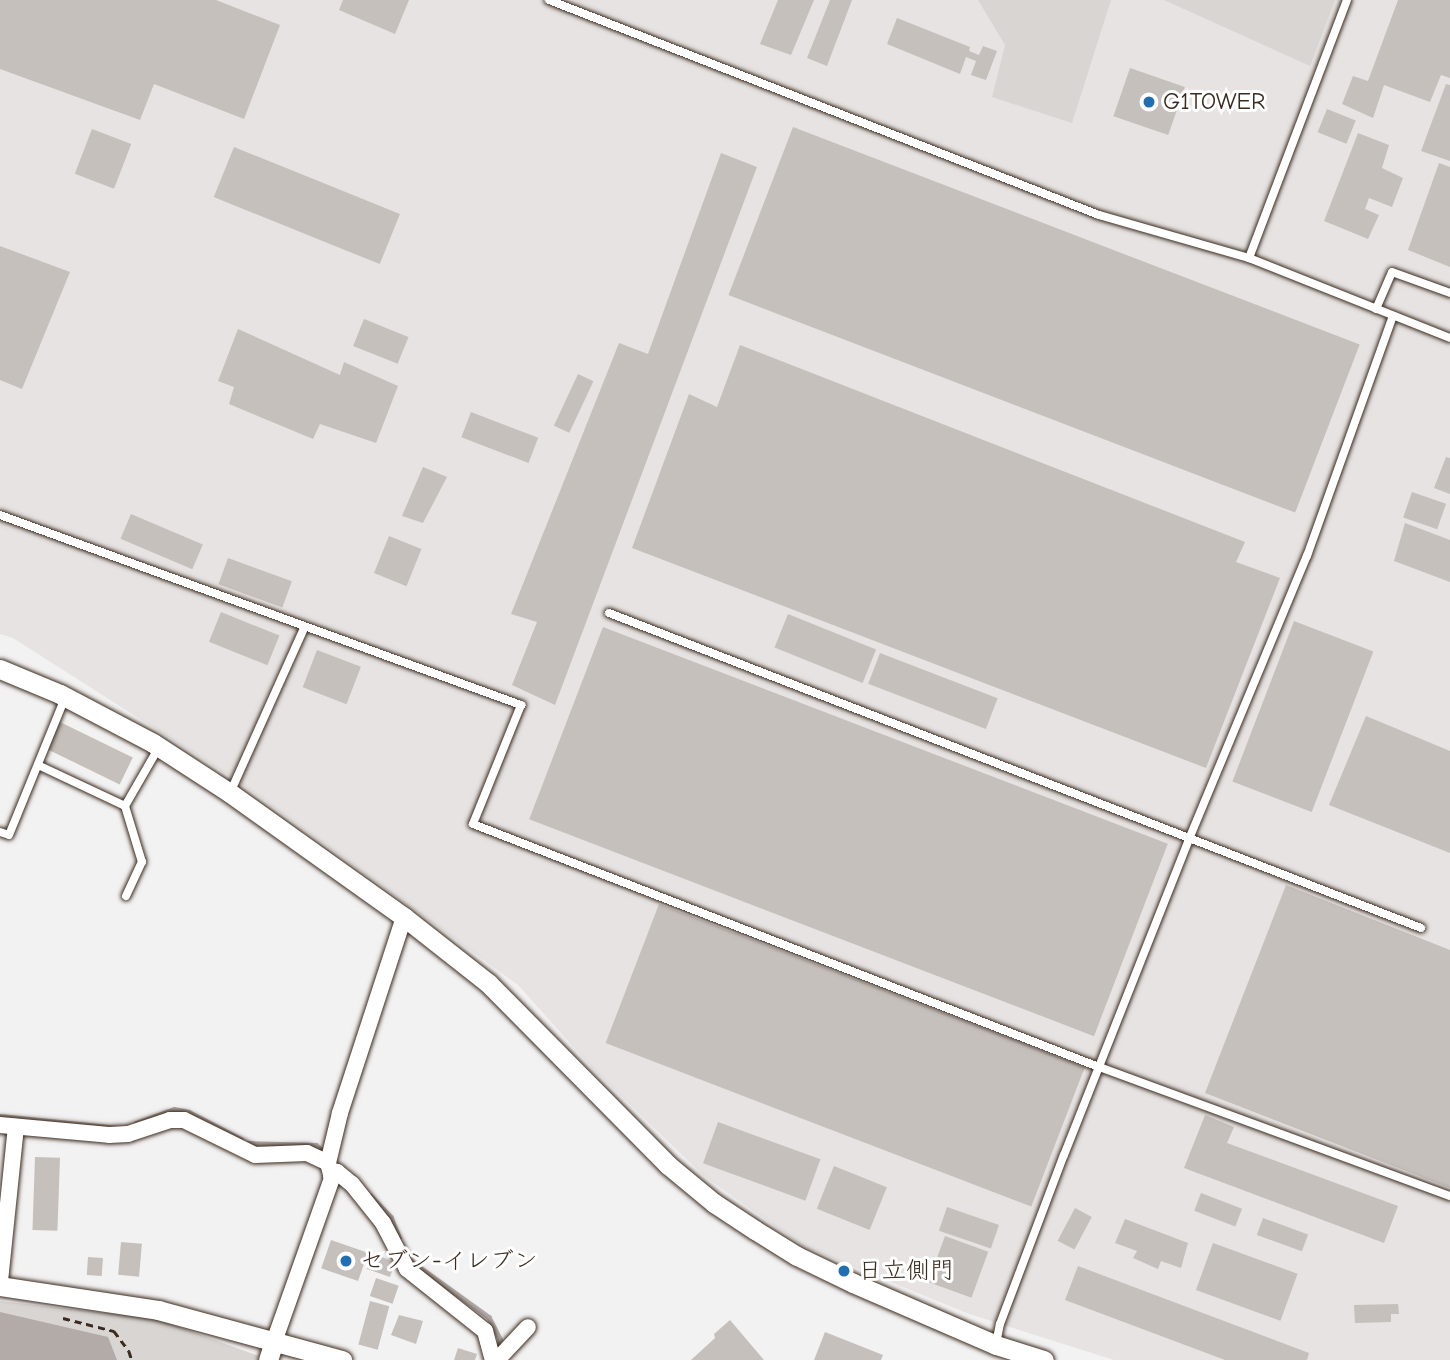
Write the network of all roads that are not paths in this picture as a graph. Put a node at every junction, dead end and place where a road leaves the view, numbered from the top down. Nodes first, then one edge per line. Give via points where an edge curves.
1 (549, 0) edge
2 (1347, 0) edge
3 (1249, 258) junction
4 (1450, 293) edge
5 (1376, 309) junction
6 (1393, 316) junction
7 (1450, 338) edge
8 (0, 515) edge
9 (609, 613) dead end
10 (304, 628) junction
11 (0, 669) edge
12 (65, 697) junction
13 (159, 747) junction
14 (38, 765) junction
15 (230, 793) junction
16 (125, 806) junction
17 (0, 832) edge
18 (1189, 839) junction
19 (125, 896) dead end
20 (404, 917) junction
21 (1421, 928) dead end
22 (1099, 1067) junction
23 (8, 1126) edge
24 (330, 1161) junction
25 (1450, 1196) edge
26 (0, 1283) edge
27 (528, 1327) dead end
28 (275, 1339) junction
29 (996, 1345) junction
30 (268, 1360) edge
31 (342, 1360) edge
32 (495, 1360) edge
33 (1044, 1360) edge

1 - 3 lane via 1099,215
2 - 3 lane
3 - 5 lane
4 - 5 lane via 1392,272
5 - 6 lane
6 - 7 lane
6 - 18 lane via 1307,556
8 - 10 lane
9 - 18 lane
10 - 15 lane
10 - 22 lane via 521,705 473,824
11 - 12 street
12 - 13 street
12 - 14 lane
13 - 15 street
13 - 16 lane
14 - 16 lane
14 - 17 lane via 9,835
15 - 20 street
16 - 19 lane via 142,862
18 - 21 lane
18 - 22 lane
20 - 24 street
20 - 29 street via 488,983 668,1164 714,1203 796,1256
22 - 25 lane
22 - 29 lane via 1000,1324
23 - 24 street via 128,1134 184,1120 255,1155 307,1153
23 - 26 street
24 - 28 street
24 - 32 street via 383,1223 407,1269 485,1331
26 - 28 street via 158,1310
27 - 32 street
28 - 30 street
28 - 31 street
29 - 33 street

